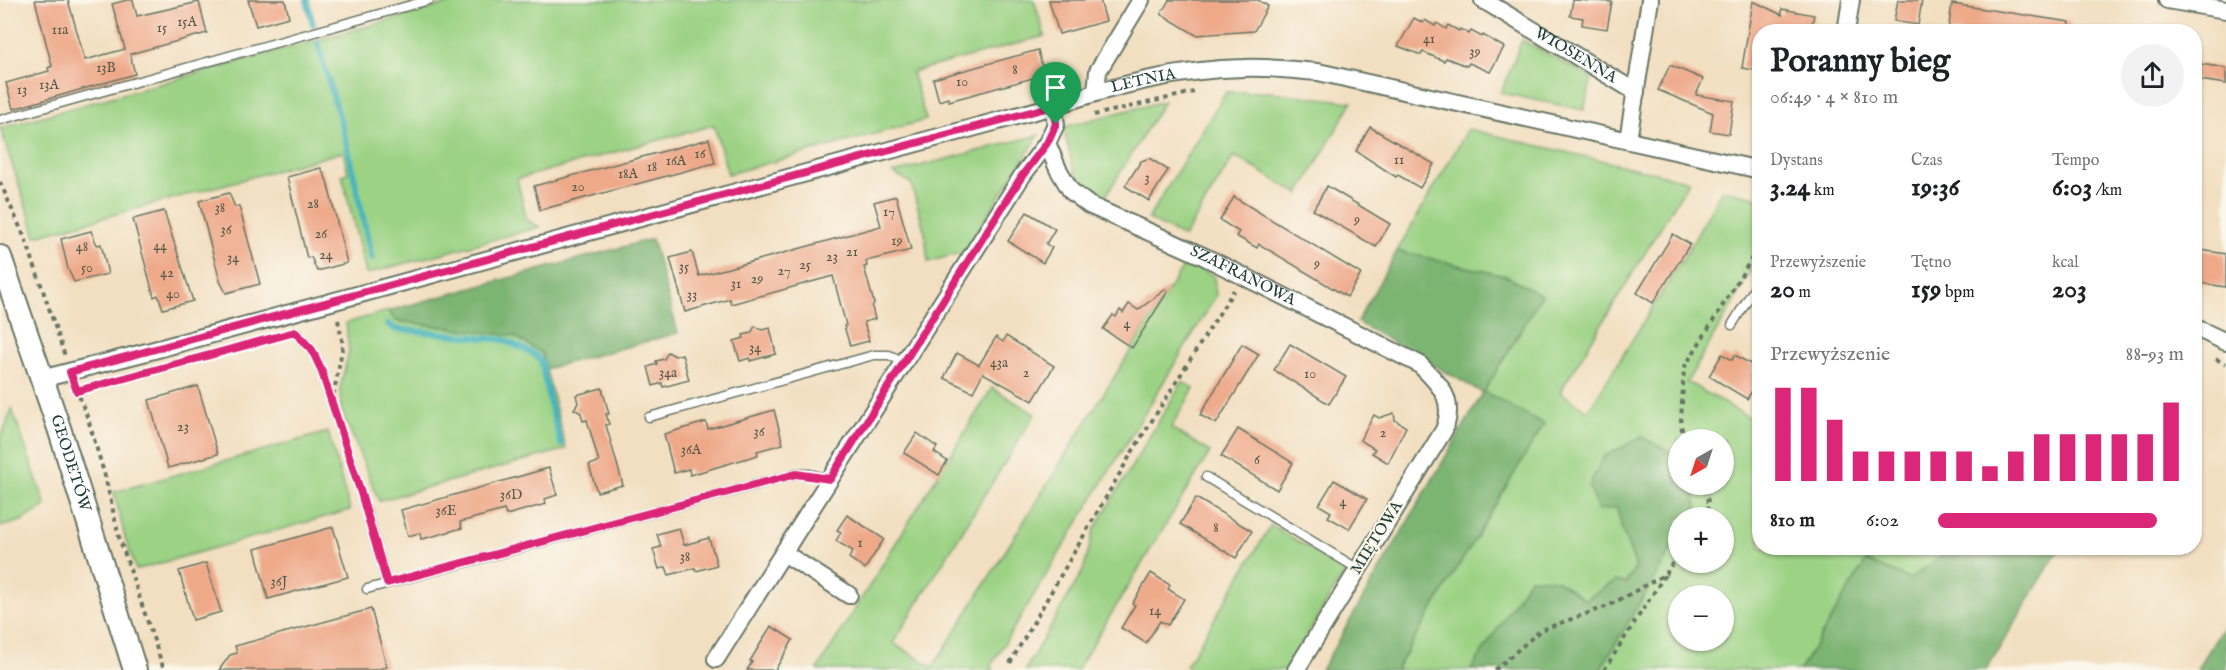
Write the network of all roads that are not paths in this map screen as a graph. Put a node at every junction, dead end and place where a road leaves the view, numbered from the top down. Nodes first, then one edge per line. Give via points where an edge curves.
1 (429, 0) edge
2 (1141, 0) edge
3 (1483, 0) edge
4 (1650, 0) edge
5 (1851, 0) edge
6 (2167, 0) edge
7 (2226, 10) edge
8 (1847, 24) edge
9 (1096, 92) junction
10 (1636, 92) junction
11 (1053, 106) junction
12 (0, 120) edge
13 (1628, 140) junction
14 (1047, 143) junction
15 (1752, 168) edge
16 (0, 257) edge
17 (1752, 292) edge
18 (1732, 325) dead end
19 (2202, 331) edge
20 (2226, 342) edge
21 (905, 363) junction
22 (41, 379) junction
23 (1446, 403) joint
24 (649, 417) dead end
25 (1206, 477) dead end
26 (830, 479) junction
27 (366, 509) road end
28 (784, 553) junction
29 (1358, 569) junction
30 (387, 583) junction
31 (367, 589) dead end
32 (849, 595) dead end
33 (716, 660) dead end
34 (135, 670) edge
35 (1296, 670) edge

1 - 12 lane
2 - 9 street via 1098,71
3 - 10 street, WIOSENNA
4 - 10 street
5 - 8 street
6 - 7 street
9 - 11 street, LETNIA
9 - 13 street, LETNIA via 1219,69 1318,72
10 - 13 street
11 - 14 street via 1056,124
11 - 22 street, LETNIA
13 - 15 street
14 - 21 street via 1022,176
14 - 23 street, SZAFRANOWA via 1071,191 1089,205 1419,364 1443,391
16 - 22 main road, GEODETÓW
17 - 18 lane
19 - 20 street
21 - 24 lane via 888,355 874,355
21 - 26 street
22 - 34 main road, GEODETÓW
23 - 29 street, MIĘTOWA via 1450,414 1444,430
25 - 29 lane
26 - 28 street
26 - 30 lane via 796,474
27 - 30 lane
28 - 32 street
28 - 33 street
29 - 35 street, MIĘTOWA
30 - 31 lane

